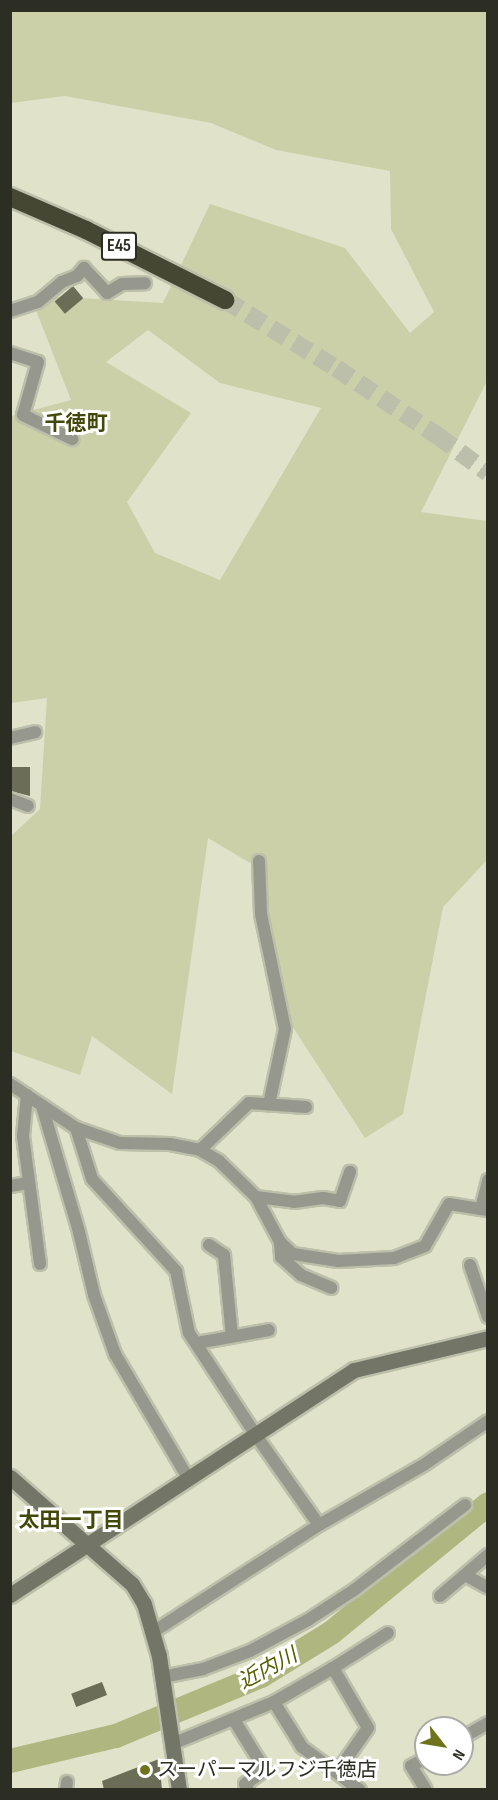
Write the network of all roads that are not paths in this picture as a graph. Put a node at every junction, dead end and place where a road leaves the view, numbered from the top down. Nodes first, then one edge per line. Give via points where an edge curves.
1 (10, 196) edge
2 (145, 283) dead end
3 (225, 300) tunnel mouth
4 (10, 310) edge
5 (10, 353) edge
6 (72, 439) dead end
7 (35, 732) dead end
8 (10, 738) edge
9 (10, 798) edge
10 (28, 806) dead end
11 (259, 861) dead end
12 (10, 1084) edge
13 (27, 1095) junction
14 (269, 1104) junction
15 (42, 1106) junction
16 (306, 1107) dead end
17 (76, 1128) junction
18 (200, 1150) junction
19 (350, 1172) dead end
20 (488, 1180) edge
21 (29, 1183) junction
22 (10, 1186) edge
23 (256, 1197) junction
24 (484, 1210) edge
25 (280, 1242) junction
26 (209, 1245) dead end
27 (40, 1264) dead end
28 (470, 1265) dead end
29 (331, 1288) dead end
30 (488, 1317) edge
31 (269, 1330) dead end
32 (231, 1337) junction
33 (488, 1338) edge
34 (197, 1343) junction
35 (488, 1421) edge
36 (255, 1434) junction
37 (10, 1477) edge
38 (188, 1478) junction
39 (465, 1504) dead end
40 (319, 1525) junction
41 (86, 1546) junction
42 (488, 1555) edge
43 (465, 1575) junction
44 (488, 1588) edge
45 (10, 1595) edge
46 (440, 1596) dead end
47 (153, 1632) junction
48 (388, 1633) dead end
49 (333, 1668) junction
50 (162, 1681) junction
51 (274, 1702) junction
52 (234, 1720) junction
53 (488, 1723) edge
54 (474, 1731) edge
55 (170, 1740) junction
56 (338, 1771) junction
57 (417, 1776) edge
58 (179, 1790) edge
59 (248, 1790) edge
60 (360, 1790) edge
61 (426, 1790) edge

1 - 3 highway, E45
2 - 4 street via 122,284 107,293 84,268 38,302
5 - 6 street via 38,362 23,415
7 - 8 street
9 - 10 street
11 - 14 street via 261,914 285,1029
12 - 13 street
13 - 15 street
13 - 21 street via 23,1136
14 - 16 street
14 - 18 street via 249,1103
15 - 17 street
15 - 38 street via 94,1295 115,1354
17 - 18 street via 120,1143 170,1144
17 - 34 street via 92,1179 176,1271 189,1333
18 - 23 street via 219,1161
19 - 23 street via 340,1201 324,1198 294,1202
20 - 24 street
21 - 22 street
21 - 27 street
23 - 25 street
24 - 25 street via 449,1204 425,1246 394,1258 338,1261 293,1254
25 - 29 street via 281,1257 302,1275
26 - 32 street via 224,1255
28 - 30 street
31 - 32 street
32 - 34 street
33 - 36 street via 354,1370
34 - 36 street
35 - 40 street via 425,1464
36 - 38 street
36 - 40 street
37 - 41 street
38 - 41 street
39 - 50 street via 309,1620 250,1651
40 - 47 street
41 - 45 street
41 - 47 street via 132,1584
42 - 43 street
43 - 44 street
43 - 46 street
47 - 50 street
48 - 49 street
49 - 51 street
49 - 56 street via 369,1728
50 - 55 street
51 - 52 street
51 - 56 street via 302,1747
52 - 55 street
52 - 59 street via 265,1770 245,1784
53 - 54 street
55 - 58 street
56 - 60 street
57 - 61 street

